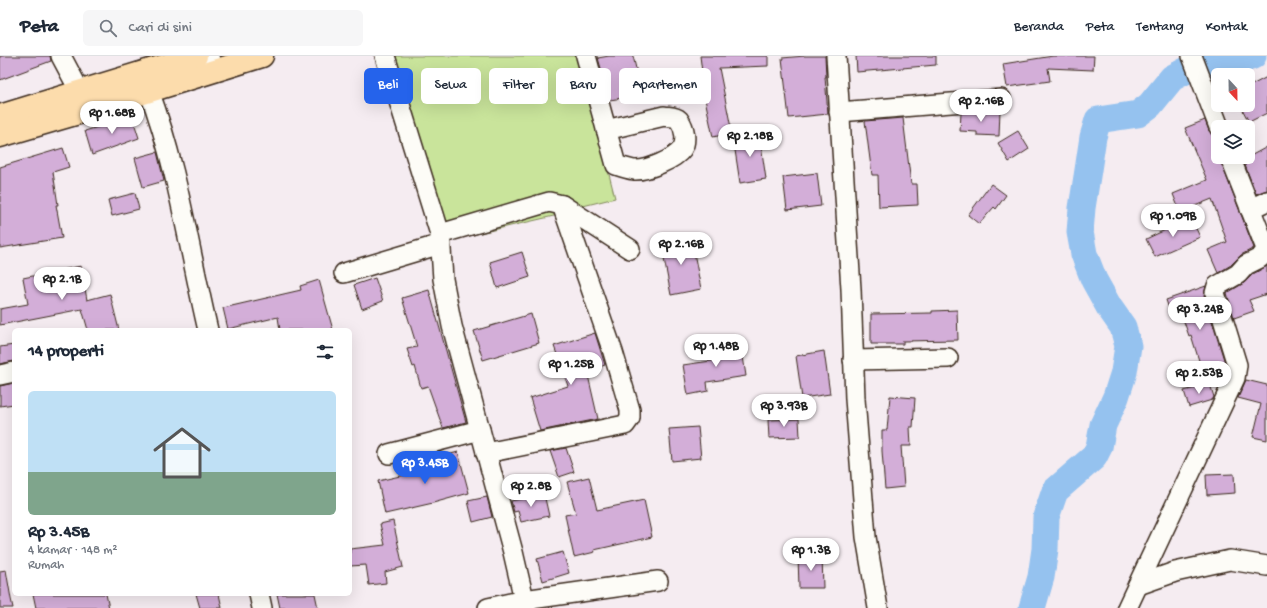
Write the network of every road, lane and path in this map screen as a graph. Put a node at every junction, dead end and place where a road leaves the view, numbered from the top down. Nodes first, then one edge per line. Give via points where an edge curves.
1 (61, 56) edge
2 (196, 56) edge
3 (262, 56) edge
4 (385, 56) edge
5 (586, 56) edge
6 (836, 56) edge
7 (1192, 56) edge
8 (210, 64) edge
9 (80, 91) junction
10 (149, 91) junction
11 (1001, 99) dead end
12 (89, 110) junction
13 (839, 112) junction
14 (0, 116) edge
15 (26, 118) junction
16 (1216, 120) edge
17 (606, 130) dead end
18 (0, 136) edge
19 (1234, 164) edge
20 (562, 205) junction
21 (1259, 205) edge
22 (440, 239) junction
23 (630, 249) dead end
24 (344, 273) dead end
25 (208, 328) edge
26 (948, 358) dead end
27 (853, 360) junction
28 (12, 372) edge
29 (0, 375) edge
30 (480, 430) junction
31 (486, 453) junction
32 (389, 454) dead end
33 (1267, 566) edge
34 (658, 581) dead end
35 (1138, 585) junction
36 (259, 596) edge
37 (525, 604) edge
38 (262, 608) edge
39 (488, 608) edge
40 (878, 608) edge
41 (1127, 608) edge

1 - 9 street
2 - 9 highway
3 - 8 highway
4 - 22 street
5 - 17 street
6 - 13 street
7 - 16 street
8 - 10 highway
9 - 12 street
9 - 15 highway
10 - 12 highway
10 - 25 street via 172,164
11 - 13 street
12 - 15 highway
13 - 27 street via 852,290
14 - 15 highway
15 - 18 highway
19 - 21 street
20 - 22 street via 549,202
20 - 23 street
20 - 31 street via 613,352 630,418 625,425
21 - 35 street via 1265,252 1238,274 1217,286 1215,293 1237,365 1235,378
22 - 24 street
22 - 30 street via 443,279 452,326
26 - 27 street
27 - 40 street via 865,530
28 - 29 street
30 - 31 street
30 - 32 street
31 - 37 street
33 - 35 street via 1230,560 1175,572
34 - 37 street
35 - 41 street
36 - 38 street
37 - 39 street

